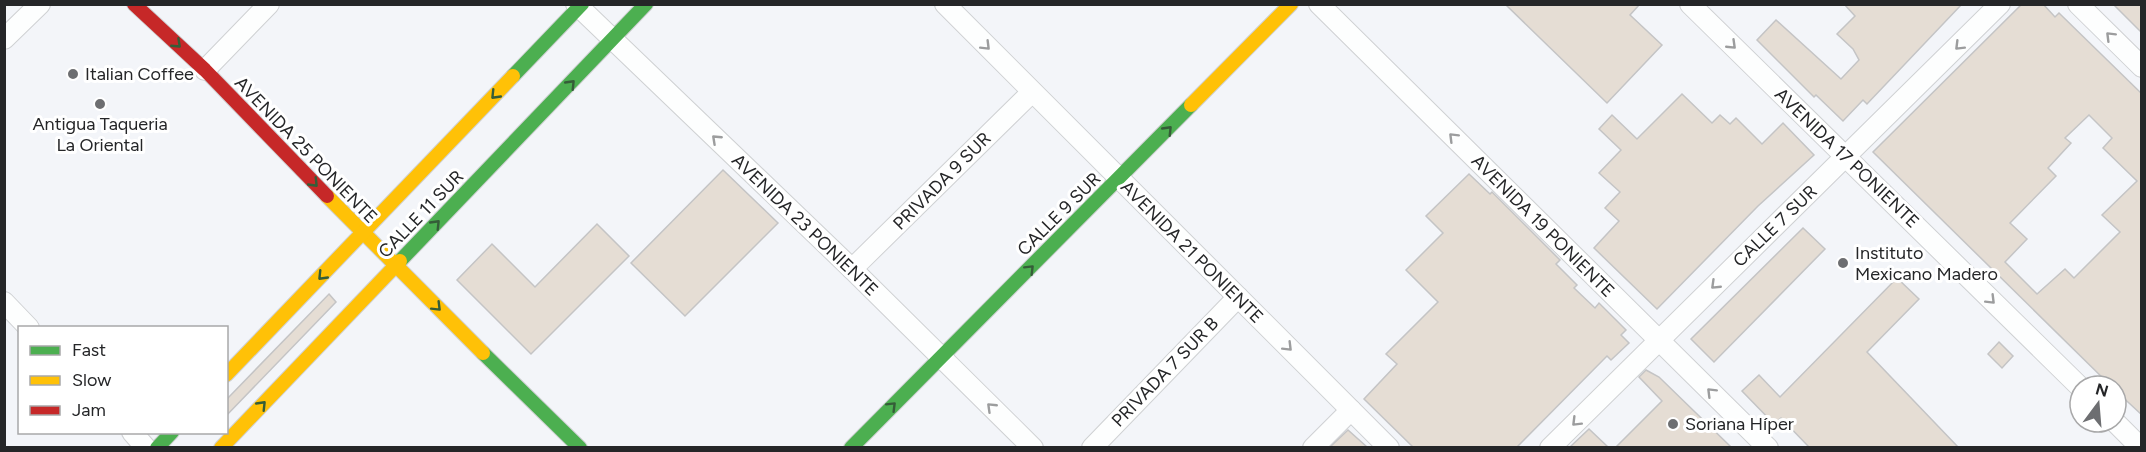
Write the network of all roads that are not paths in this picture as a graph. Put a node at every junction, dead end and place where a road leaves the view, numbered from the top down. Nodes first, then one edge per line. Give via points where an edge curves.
1 (40, 4) edge
2 (134, 4) edge
3 (269, 4) edge
4 (646, 4) edge
5 (945, 4) edge
6 (1291, 4) edge
7 (1319, 4) edge
8 (1690, 4) edge
9 (2000, 4) edge
10 (2078, 4) edge
11 (579, 6) edge
12 (4, 39) edge
13 (613, 40) junction
14 (2142, 67) edge
15 (205, 70) junction
16 (1032, 92) junction
17 (1846, 156) junction
18 (1119, 180) junction
19 (362, 233) junction
20 (395, 266) junction
21 (852, 269) junction
22 (1238, 297) junction
23 (4, 302) edge
24 (28, 326) edge
25 (1659, 340) junction
26 (941, 358) junction
27 (228, 373) edge
28 (2068, 375) edge
29 (1350, 410) junction
30 (134, 434) edge
31 (170, 434) edge
32 (2127, 434) edge
33 (146, 447) edge
34 (158, 447) edge
35 (221, 447) edge
36 (580, 447) edge
37 (850, 447) edge
38 (1033, 447) edge
39 (1092, 447) edge
40 (1313, 447) edge
41 (1389, 447) edge
42 (1550, 447) edge
43 (1768, 447) edge
44 (2141, 447) edge

1 - 12 street
2 -> 15 main road, AVENIDA 25 PONIENTE
3 - 15 street
4 - 13 main road, CALLE 11 SUR
5 -> 16 street, AVENIDA 21 PONIENTE
18 -> 6 main road, CALLE 9 SUR
25 -> 7 street, AVENIDA 19 PONIENTE
8 -> 17 street, AVENIDA 17 PONIENTE
9 -> 17 street, CALLE 7 SUR
14 -> 10 street
11 - 13 street, AVENIDA 23 PONIENTE
11 -> 19 main road, CALLE 11 SUR
20 -> 13 main road, CALLE 11 SUR
21 -> 13 street, AVENIDA 23 PONIENTE
15 -> 19 main road, AVENIDA 25 PONIENTE
16 - 18 street, AVENIDA 21 PONIENTE
16 - 21 street, PRIVADA 9 SUR
17 -> 25 street, CALLE 7 SUR
17 -> 28 street, AVENIDA 17 PONIENTE
18 - 22 street, AVENIDA 21 PONIENTE
26 -> 18 main road, CALLE 9 SUR
19 - 20 main road, AVENIDA 25 PONIENTE
19 -> 27 main road, CALLE 11 SUR
35 -> 20 main road, CALLE 11 SUR
20 -> 36 main road, AVENIDA 25 PONIENTE
21 - 26 street, AVENIDA 23 PONIENTE
22 -> 29 street, AVENIDA 21 PONIENTE
22 - 39 street, PRIVADA 7 SUR B
23 - 24 street
25 -> 42 street, CALLE 7 SUR
43 -> 25 street, AVENIDA 19 PONIENTE
37 -> 26 main road, CALLE 9 SUR
38 -> 26 street, AVENIDA 23 PONIENTE
29 - 40 street
29 - 41 street, AVENIDA 21 PONIENTE
30 - 33 street
31 - 34 main road
32 - 44 street

